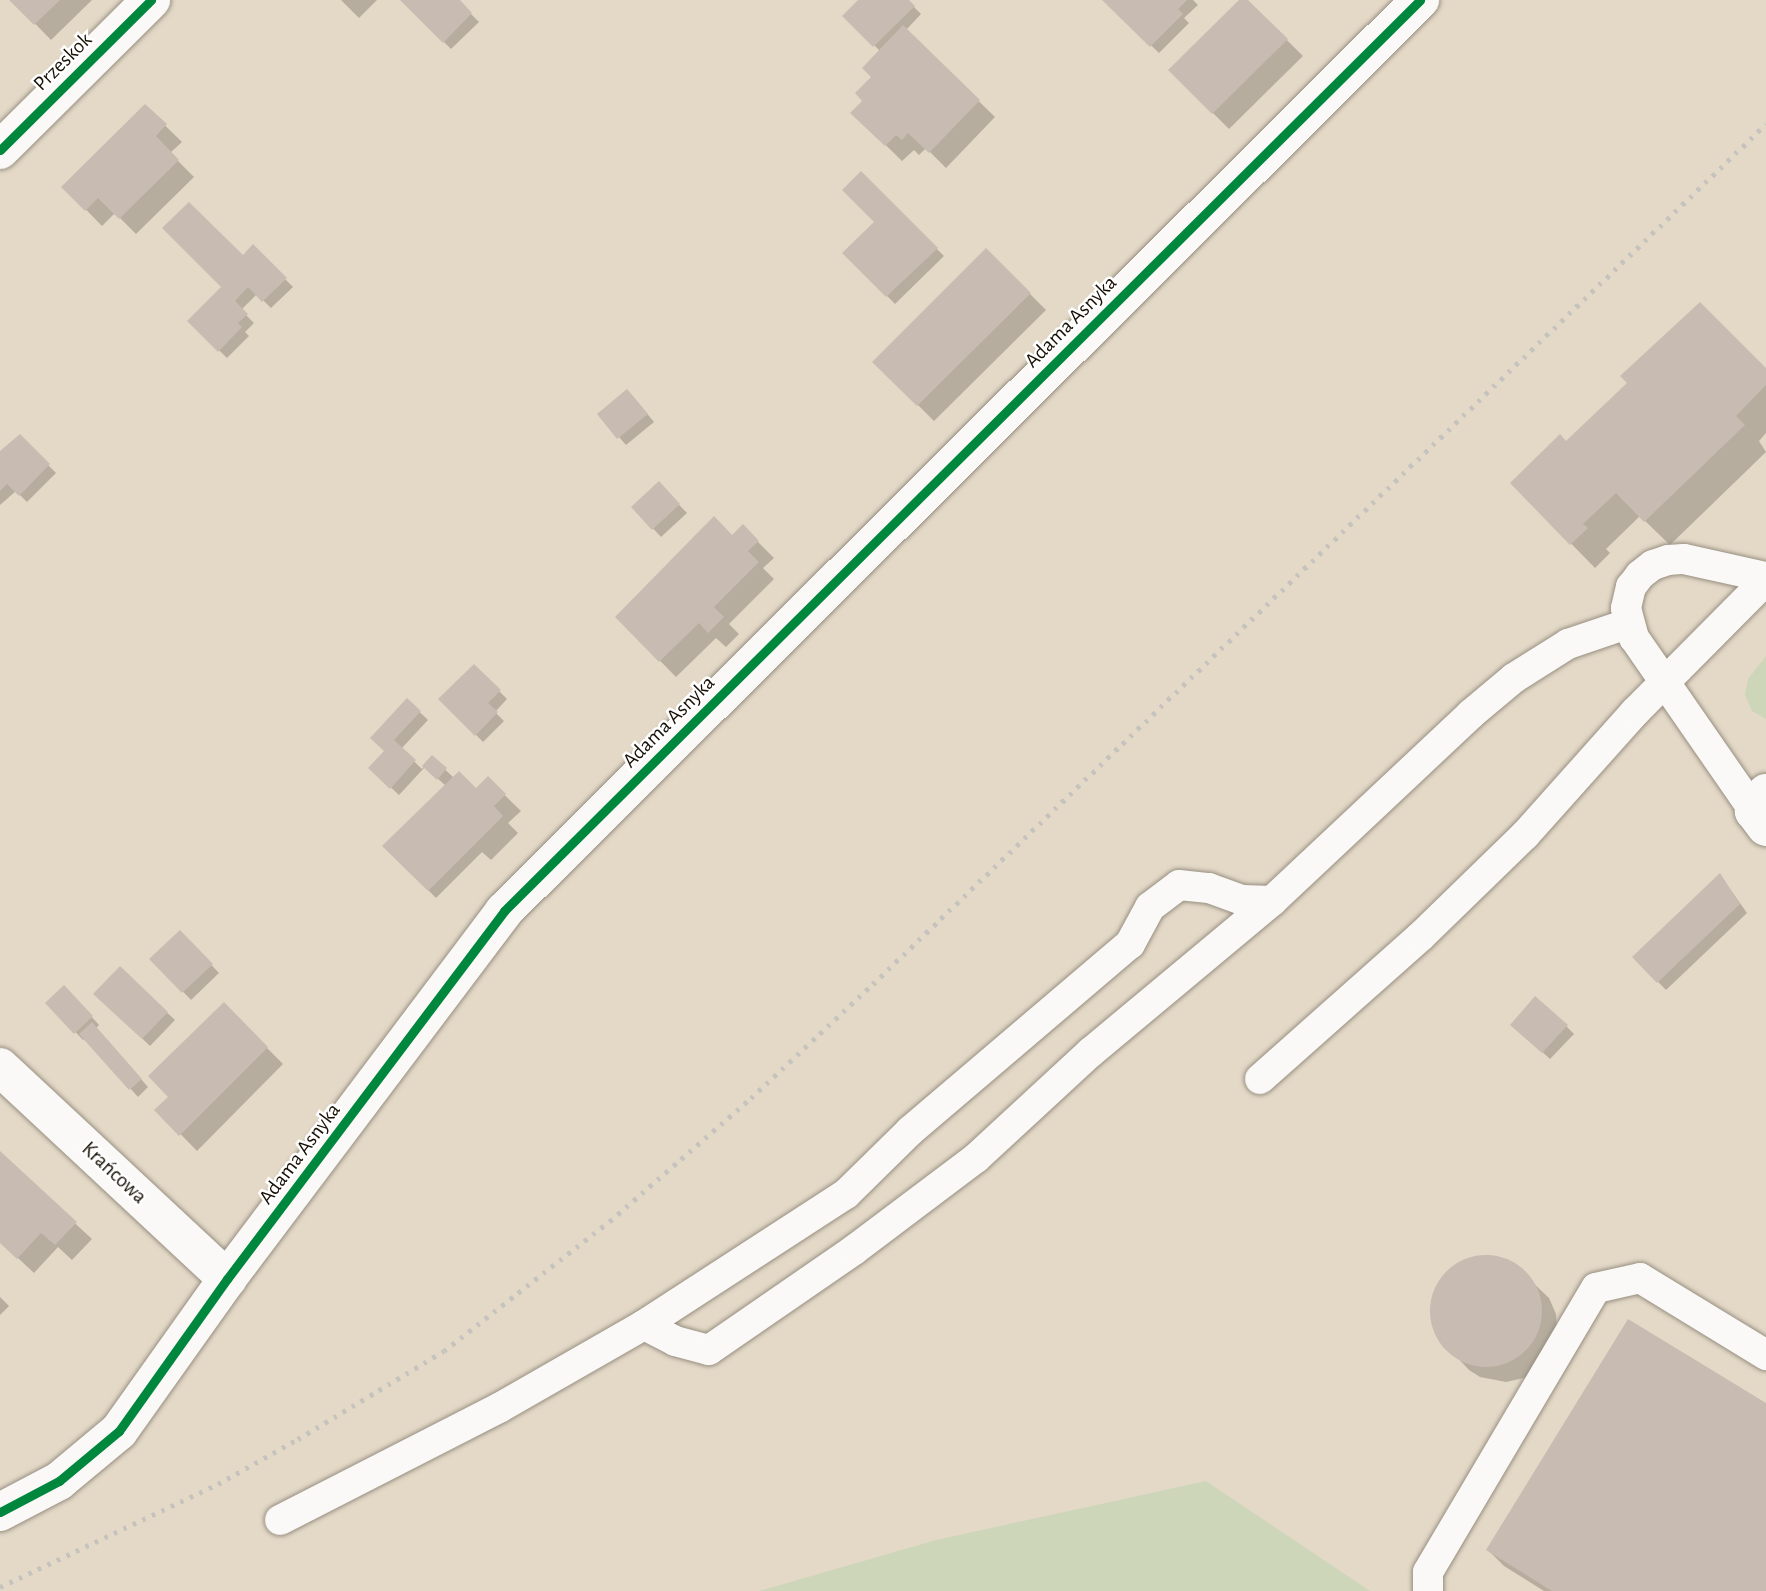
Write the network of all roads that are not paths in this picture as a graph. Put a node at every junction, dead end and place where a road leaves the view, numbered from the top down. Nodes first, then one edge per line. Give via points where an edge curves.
1 (151, 0) edge
2 (1420, 0) edge
3 (0, 150) edge
4 (1766, 578) edge
5 (1628, 624) junction
6 (1664, 682) junction
7 (1762, 810) edge
8 (1272, 901) junction
9 (0, 1067) edge
10 (1260, 1079) dead end
11 (228, 1279) junction
12 (644, 1325) junction
13 (1766, 1355) edge
14 (0, 1512) edge
15 (280, 1520) dead end
16 (1428, 1591) edge

1 - 3 street, Przeskok
2 - 11 street, Adama Asnyka via 504,911
4 - 5 lane via 1684,559 1658,563 1631,587
4 - 6 lane
5 - 6 lane
5 - 8 lane via 1568,644 1514,678
6 - 7 lane
6 - 10 lane via 1525,835 1422,936
8 - 12 lane via 1091,1052 976,1158 709,1350 675,1341
8 - 12 lane via 1242,900 1209,888 1179,885 1150,907 1130,944 910,1131 846,1194
9 - 11 street, Krańcowa
11 - 14 street, Adama Asnyka via 120,1431 59,1481
12 - 15 lane via 499,1408
13 - 16 lane via 1640,1278 1596,1289 1428,1572

